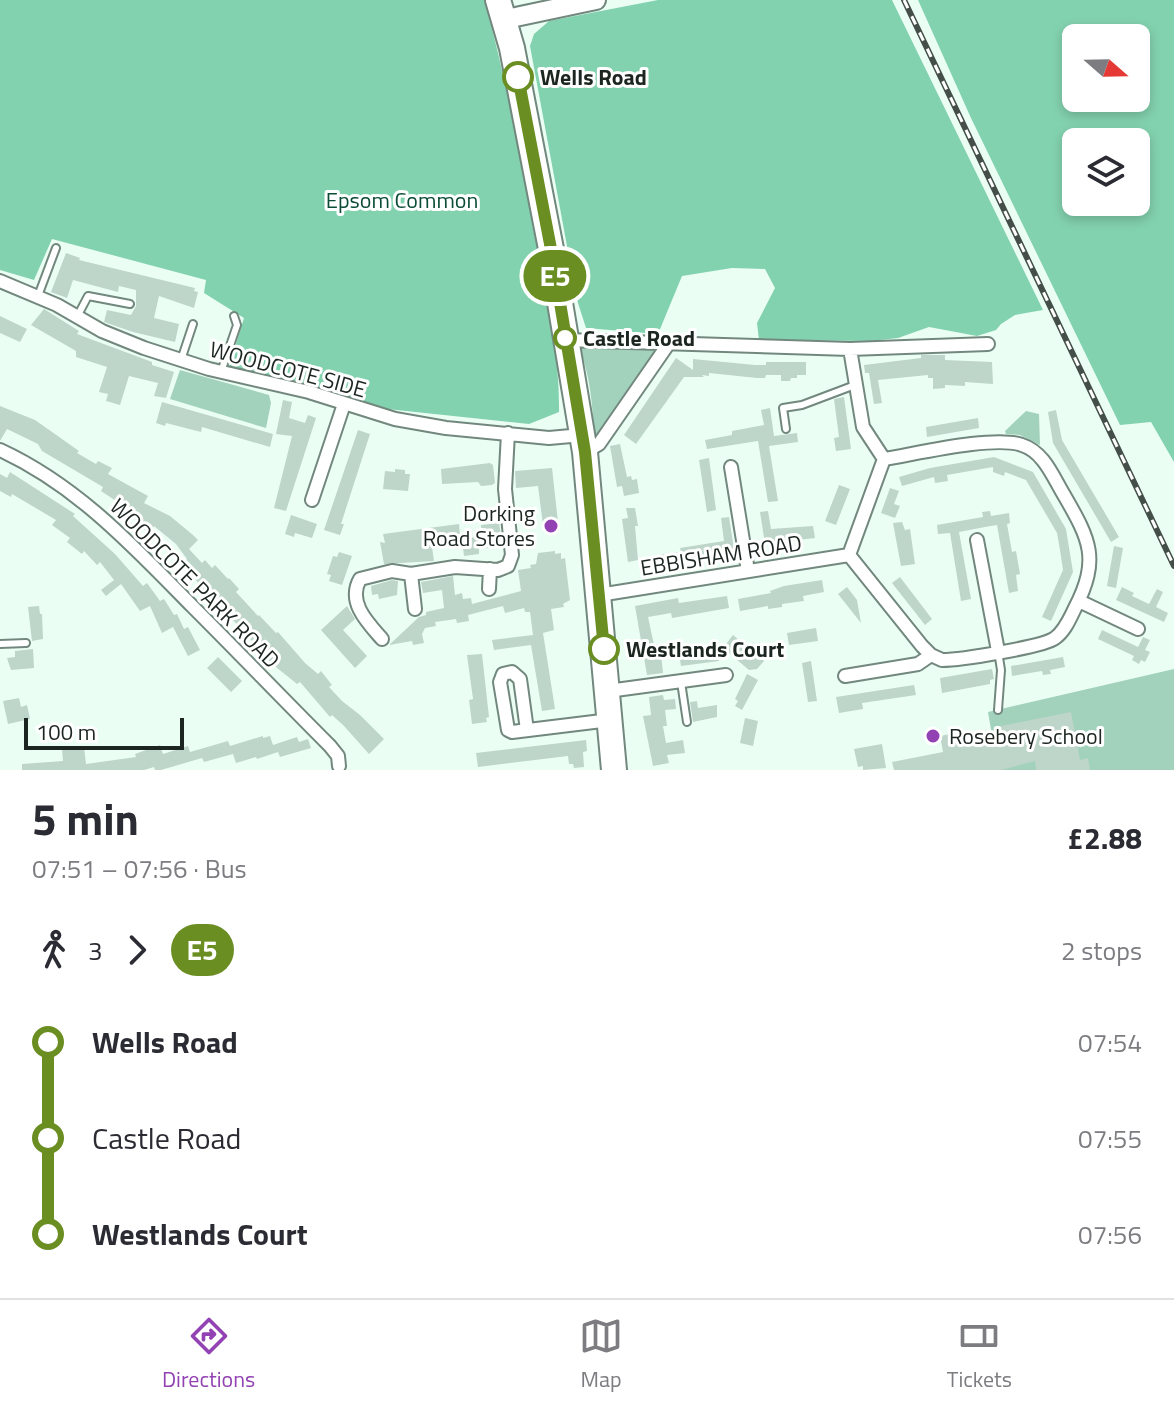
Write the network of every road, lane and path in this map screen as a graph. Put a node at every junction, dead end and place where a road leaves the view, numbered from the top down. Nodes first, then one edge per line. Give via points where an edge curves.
1 (596, 0) edge
2 (502, 10) edge
3 (56, 248) dead end
4 (0, 281) edge
5 (38, 296) junction
6 (130, 304) dead end
7 (78, 315) junction
8 (234, 316) dead end
9 (193, 324) dead end
10 (565, 340) junction
11 (669, 343) junction
12 (988, 344) dead end
13 (850, 349) junction
14 (181, 360) junction
15 (221, 372) junction
16 (855, 385) junction
17 (344, 404) junction
18 (786, 429) dead end
19 (508, 433) junction
20 (583, 443) junction
21 (0, 450) edge
22 (884, 459) junction
23 (731, 467) dead end
24 (312, 500) dead end
25 (977, 540) dead end
26 (849, 555) junction
27 (490, 569) junction
28 (748, 571) junction
29 (411, 574) junction
30 (489, 589) dead end
31 (599, 595) junction
32 (1079, 601) junction
33 (415, 609) dead end
34 (1138, 629) dead end
35 (382, 639) dead end
36 (26, 643) dead end
37 (0, 644) edge
38 (998, 651) junction
39 (931, 655) junction
40 (726, 675) dead end
41 (845, 676) dead end
42 (681, 682) junction
43 (608, 691) junction
44 (998, 710) dead end
45 (610, 720) junction
46 (687, 722) dead end
47 (527, 730) dead end
48 (339, 769) edge
49 (614, 770) edge

1 - 2 street
2 - 10 highway
3 - 5 lane
4 - 5 street, WOODCOTE SIDE
5 - 7 street, WOODCOTE SIDE
6 - 7 lane via 88,296
7 - 14 street, WOODCOTE SIDE via 116,337
8 - 15 lane via 237,325
9 - 14 lane
10 - 11 street
10 - 20 highway
11 - 13 street
11 - 20 street via 599,444
12 - 13 street
13 - 16 street
14 - 15 street, WOODCOTE SIDE
15 - 17 street, WOODCOTE SIDE
16 - 18 lane via 783,408
16 - 22 street via 863,427
17 - 19 street, WOODCOTE SIDE via 395,419
17 - 24 street
19 - 20 street, WOODCOTE SIDE
19 - 27 street via 505,489 512,555 503,569
20 - 31 highway
21 - 48 street, WOODCOTE PARK ROAD via 79,497 120,533 330,746
22 - 26 street
22 - 32 street via 999,441 1030,448 1046,464 1088,537 1091,560
23 - 28 street
25 - 38 street
26 - 28 street, EBBISHAM ROAD
26 - 39 street
27 - 29 street via 455,567
27 - 30 street
28 - 31 street, EBBISHAM ROAD
29 - 33 street
29 - 35 street via 366,575 357,584 359,610
31 - 43 highway
32 - 34 street
32 - 38 street via 1053,640
36 - 37 lane
38 - 39 street via 952,660
38 - 44 lane
39 - 41 street via 918,664
40 - 42 street
42 - 43 street
42 - 46 lane
43 - 45 highway
45 - 47 street
45 - 49 highway

